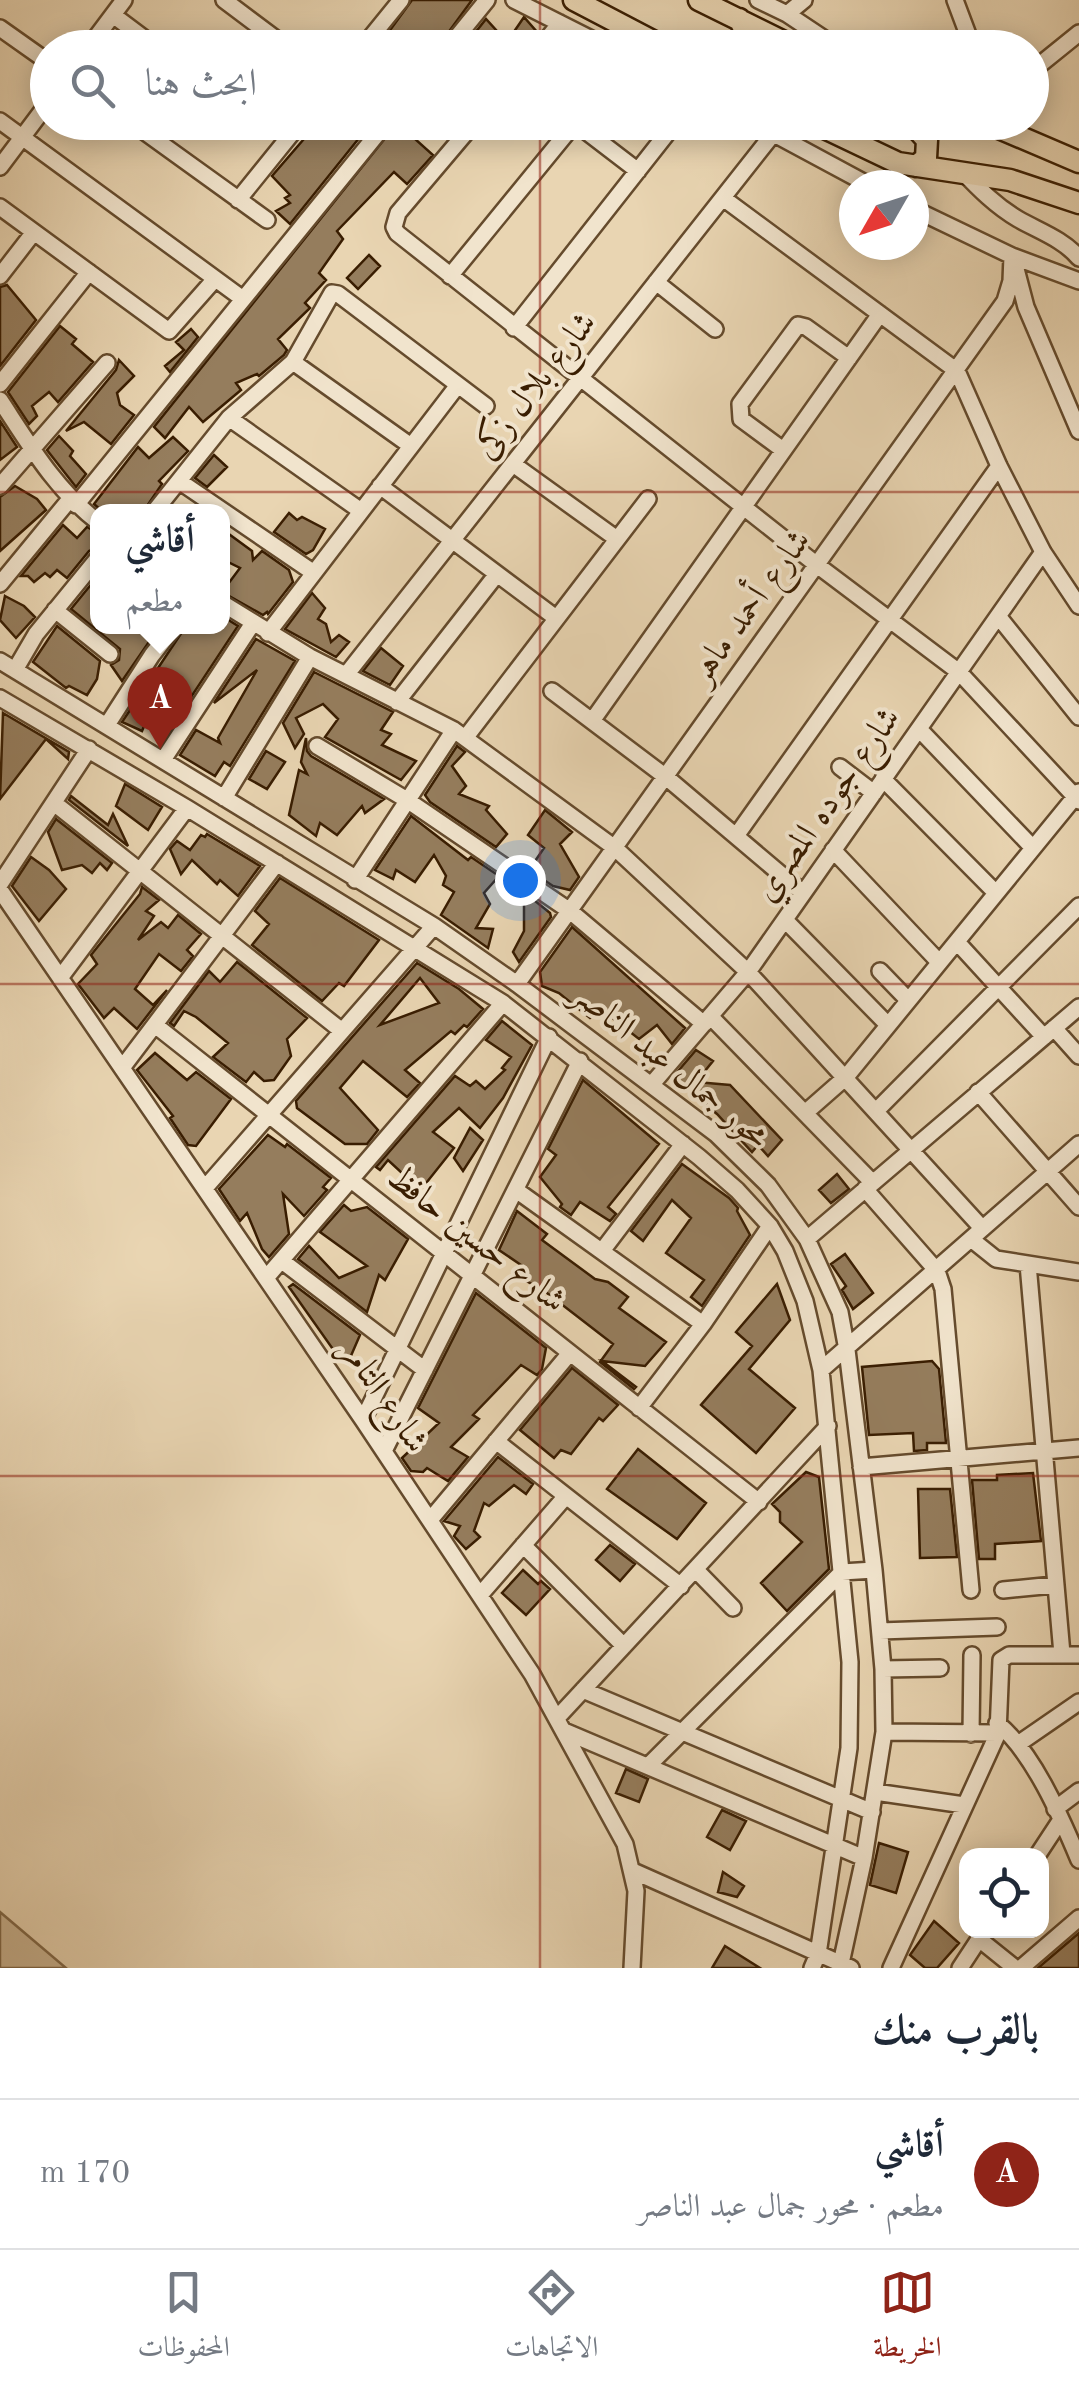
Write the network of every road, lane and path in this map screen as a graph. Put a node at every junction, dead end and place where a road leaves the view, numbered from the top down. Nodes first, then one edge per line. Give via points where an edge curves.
1 (224, 0) edge
2 (401, 0) edge
3 (487, 0) edge
4 (514, 0) edge
5 (574, 0) edge
6 (699, 0) edge
7 (758, 0) edge
8 (804, 0) edge
9 (954, 0) edge
10 (114, 6) edge
11 (787, 14) junction
12 (739, 19) junction
13 (560, 23) junction
14 (0, 28) edge
15 (99, 30) edge
16 (139, 30) edge
17 (264, 30) edge
18 (377, 30) edge
19 (463, 30) edge
20 (554, 30) edge
21 (573, 30) edge
22 (632, 30) edge
23 (745, 30) edge
24 (761, 30) edge
25 (811, 30) edge
26 (966, 30) edge
27 (1079, 33) edge
28 (30, 49) edge
29 (1049, 58) edge
30 (0, 121) edge
31 (30, 127) edge
32 (22, 137) junction
33 (156, 140) edge
34 (286, 140) edge
35 (372, 140) edge
36 (461, 140) edge
37 (561, 140) edge
38 (597, 140) edge
39 (662, 140) edge
40 (768, 140) edge
41 (784, 140) edge
42 (846, 140) edge
43 (926, 140) edge
44 (1027, 140) edge
45 (1079, 162) edge
46 (916, 166) junction
47 (0, 167) edge
48 (841, 170) edge
49 (638, 171) junction
50 (962, 171) junction
51 (722, 198) junction
52 (238, 200) junction
53 (1079, 203) edge
54 (0, 207) edge
55 (929, 216) edge
56 (267, 220) dead end
57 (34, 232) junction
58 (1012, 256) junction
59 (1079, 258) edge
60 (88, 272) junction
61 (0, 276) edge
62 (450, 276) junction
63 (215, 278) junction
64 (1079, 281) edge
65 (656, 282) junction
66 (243, 299) junction
67 (880, 314) junction
68 (514, 328) junction
69 (716, 330) dead end
70 (849, 358) junction
71 (293, 362) junction
72 (107, 363) dead end
73 (957, 371) junction
74 (580, 379) junction
75 (0, 384) edge
76 (458, 385) junction
77 (1, 402) edge
78 (486, 406) dead end
79 (230, 418) junction
80 (1079, 431) edge
81 (411, 446) junction
82 (32, 450) junction
83 (784, 450) junction
84 (513, 464) junction
85 (999, 466) junction
86 (178, 481) junction
87 (0, 486) edge
88 (380, 486) junction
89 (648, 499) dead end
90 (73, 502) junction
91 (160, 504) edge
92 (212, 504) edge
93 (743, 507) junction
94 (361, 511) junction
95 (90, 516) edge
96 (230, 516) edge
97 (452, 540) junction
98 (616, 540) junction
99 (1043, 552) junction
100 (818, 565) junction
101 (90, 569) edge
102 (314, 573) junction
103 (498, 574) junction
104 (0, 584) edge
105 (1079, 606) edge
106 (230, 609) edge
107 (55, 610) junction
108 (998, 616) junction
109 (556, 618) junction
110 (890, 620) junction
111 (252, 623) junction
112 (268, 633) junction
113 (169, 634) edge
114 (110, 654) dead end
115 (310, 658) junction
116 (0, 661) edge
117 (16, 670) junction
118 (959, 672) junction
119 (346, 675) junction
120 (552, 691) dead end
121 (0, 698) edge
122 (397, 702) junction
123 (1079, 717) edge
124 (592, 721) junction
125 (106, 725) junction
126 (919, 728) junction
127 (460, 734) junction
128 (318, 746) dead end
129 (89, 749) junction
130 (163, 760) junction
131 (840, 768) dead end
132 (666, 777) junction
133 (879, 786) junction
134 (1078, 797) edge
135 (224, 798) junction
136 (408, 800) junction
137 (54, 803) junction
138 (187, 808) junction
139 (736, 836) junction
140 (615, 848) junction
141 (1033, 848) junction
142 (833, 850) junction
143 (277, 863) junction
144 (141, 872) junction
145 (355, 880) junction
146 (0, 887) edge
147 (804, 893) junction
148 (996, 893) junction
149 (1079, 906) edge
150 (570, 911) junction
151 (784, 920) junction
152 (434, 926) junction
153 (222, 936) junction
154 (957, 942) junction
155 (414, 947) junction
156 (939, 962) junction
157 (880, 971) dead end
158 (748, 972) junction
159 (60, 978) junction
160 (518, 984) junction
161 (998, 988) junction
162 (908, 1000) junction
163 (503, 1003) junction
164 (1079, 1006) edge
165 (707, 1020) junction
166 (888, 1024) junction
167 (155, 1025) junction
168 (342, 1031) junction
169 (1049, 1033) junction
170 (549, 1037) junction
171 (1079, 1056) edge
172 (580, 1061) junction
173 (122, 1068) junction
174 (846, 1076) junction
175 (652, 1084) junction
176 (978, 1092) junction
177 (877, 1110) junction
178 (805, 1112) junction
179 (269, 1116) junction
180 (683, 1144) junction
181 (1079, 1144) edge
182 (912, 1149) junction
183 (1047, 1171) junction
184 (353, 1182) junction
185 (869, 1186) junction
186 (205, 1188) junction
187 (516, 1190) junction
188 (1079, 1207) edge
189 (770, 1226) junction
190 (976, 1234) junction
191 (807, 1239) junction
192 (602, 1252) junction
193 (445, 1254) junction
194 (282, 1261) junction
195 (1028, 1264) junction
196 (937, 1271) junction
197 (1079, 1272) edge
198 (473, 1276) junction
199 (266, 1278) junction
200 (703, 1324) junction
201 (398, 1349) junction
202 (847, 1350) junction
203 (570, 1353) junction
204 (425, 1370) junction
205 (821, 1370) junction
206 (640, 1408) junction
207 (364, 1420) junction
208 (828, 1426) junction
209 (496, 1441) junction
210 (1079, 1448) edge
211 (384, 1451) junction
212 (1043, 1453) junction
213 (960, 1460) junction
214 (861, 1467) junction
215 (566, 1496) junction
216 (759, 1502) junction
217 (430, 1520) junction
218 (524, 1545) junction
219 (696, 1570) junction
220 (874, 1570) junction
221 (842, 1572) junction
222 (1054, 1584) junction
223 (681, 1586) junction
224 (971, 1590) dead end
225 (1003, 1590) dead end
226 (480, 1595) junction
227 (734, 1608) dead end
228 (997, 1627) dead end
229 (880, 1631) junction
230 (624, 1646) junction
231 (1070, 1654) edge
232 (972, 1655) dead end
233 (940, 1668) dead end
234 (883, 1669) junction
235 (583, 1690) junction
236 (1079, 1702) edge
237 (561, 1724) junction
238 (998, 1728) junction
239 (681, 1732) junction
240 (884, 1732) junction
241 (971, 1734) junction
242 (1018, 1744) junction
243 (648, 1766) junction
244 (1079, 1791) edge
245 (875, 1792) junction
246 (841, 1799) junction
247 (964, 1806) junction
248 (872, 1812) junction
249 (1058, 1815) junction
250 (835, 1846) junction
251 (1041, 1848) edge
252 (864, 1858) junction
253 (1079, 1860) edge
254 (633, 1872) junction
255 (1079, 1918) edge
256 (980, 1938) edge
257 (985, 1938) edge
258 (815, 1961) edge
259 (844, 1967) edge
260 (632, 1968) edge
261 (891, 1968) edge
262 (960, 1968) edge
263 (1018, 1968) edge

1 - 17 street
2 - 18 street
3 - 19 street
4 - 13 street
5 - 22 main road
6 - 12 main road
7 - 11 street
8 - 11 street
9 - 26 street
10 - 15 street
10 - 16 street
11 - 25 street
12 - 23 main road
12 - 24 main road
13 - 20 street
13 - 21 street
14 - 28 street
27 - 29 street
30 - 32 street
31 - 32 street
32 - 47 street
32 - 63 street
33 - 52 street
34 - 52 street
35 - 66 street
36 - 62 street via 394,226
37 - 62 street
38 - 49 street
39 - 49 street
40 - 51 street, شارع بلال زكى
41 - 48 street
42 - 46 main road
43 - 46 main road via 926,158
44 - 45 main road
46 - 50 main road
49 - 68 street
50 - 53 main road
50 - 59 street via 982,194
51 - 65 street, شارع بلال زكى
51 - 67 street
52 - 56 street
54 - 57 street
55 - 58 street
57 - 60 street
57 - 61 street
58 - 64 street
58 - 73 street, شارع أحمد ماهر via 1005,301
58 - 80 street via 1026,307
60 - 63 street via 170,331
60 - 75 street
62 - 68 street
63 - 66 street
65 - 69 street
65 - 74 street, شارع بلال زكى
66 - 90 street
67 - 70 street
67 - 73 street
68 - 74 street
70 - 83 street
70 - 83 street via 798,326 740,404 741,419
71 - 76 street via 328,296 338,294
71 - 79 street
71 - 81 street
72 - 82 street
73 - 85 street
73 - 100 street, شارع أحمد ماهر
74 - 84 street, شارع بلال زكى
74 - 93 street
76 - 78 street
76 - 81 street
77 - 82 street
79 - 86 street
79 - 94 street
81 - 88 street
82 - 87 street
82 - 90 street
83 - 93 street
84 - 97 street, شارع بلال زكى
84 - 98 street
85 - 99 street
85 - 110 street
86 - 91 street
86 - 92 street
88 - 94 street
88 - 97 street
89 - 98 street
90 - 95 street
90 - 104 street
93 - 100 street
93 - 124 street
94 - 102 street
96 - 102 street
97 - 103 street
97 - 119 street, شارع بلال زكى
98 - 109 street
99 - 105 street
99 - 108 street, شارع جوده المصري
100 - 110 street
100 - 132 street, شارع أحمد ماهر
101 - 107 street
102 - 112 street
103 - 109 street
103 - 122 street
106 - 111 street
107 - 114 street
107 - 117 street
108 - 118 street, شارع جوده المصري
108 - 123 street
109 - 127 street
110 - 118 street
110 - 139 street
111 - 112 street
111 - 130 street
112 - 115 street
113 - 125 street
115 - 119 street
115 - 135 street
116 - 117 street, محور جمال عبد الناصر
117 - 125 street, محور جمال عبد الناصر
118 - 126 street, شارع جوده المصري
118 - 134 street
119 - 122 street
120 - 124 street
121 - 129 street, محور جمال عبد الناصر
122 - 127 street
124 - 132 street
125 - 130 street, محور جمال عبد الناصر
126 - 133 street, شارع جوده المصري
126 - 141 street
127 - 136 street
127 - 140 street
128 - 136 street
129 - 137 street
129 - 138 street, محور جمال عبد الناصر
130 - 135 street, محور جمال عبد الناصر
131 - 133 street
132 - 139 street
132 - 140 street, شارع أحمد ماهر
133 - 142 street, شارع جوده المصري
133 - 148 street
134 - 141 street
135 - 145 street, محور جمال عبد الناصر
136 - 145 street
136 - 150 street
137 - 144 street
137 - 146 street
138 - 143 street, محور جمال عبد الناصر
138 - 144 street
139 - 147 street
140 - 150 street, شارع أحمد ماهر
140 - 158 street
141 - 148 street
142 - 147 street, شارع جوده المصري
142 - 156 street
143 - 153 street
143 - 155 street, محور جمال عبد الناصر
144 - 153 street
144 - 159 street
145 - 152 street, محور جمال عبد الناصر
146 - 159 street, شارع التامر
147 - 151 street, شارع جوده المصري
148 - 154 street
149 - 161 street
150 - 160 street, شارع أحمد ماهر
150 - 165 street
151 - 158 street, شارع جوده المصري
151 - 166 street
152 - 155 street
152 - 160 street, محور جمال عبد الناصر
153 - 167 street
153 - 168 street
154 - 156 street
154 - 161 street
155 - 163 street, محور جمال عبد الناصر
155 - 168 street
156 - 162 street
157 - 162 street
158 - 165 street, شارع جوده المصري
158 - 174 street
159 - 173 street, شارع التامر
160 - 175 street, محور جمال عبد الناصر
161 - 169 street
161 - 177 street
162 - 166 street
163 - 170 street, محور جمال عبد الناصر
163 - 184 street
164 - 169 street
165 - 175 street, شارع جوده المصري
165 - 178 street
166 - 174 street
167 - 173 street
167 - 179 street, شارع حسين حافظ
168 - 179 street
169 - 171 street
169 - 176 street
170 - 172 street, محور جمال عبد الناصر
170 - 193 street
172 - 180 street, محور جمال عبد الناصر
172 - 187 street
173 - 186 street, شارع التامر
174 - 177 street
174 - 178 street
175 - 191 street, محور جمال عبد الناصر via 747,1162
176 - 182 street
176 - 183 street
177 - 182 street
178 - 185 street
179 - 184 street, شارع حسين حافظ
179 - 186 street
180 - 189 street, محور جمال عبد الناصر
180 - 192 street
181 - 183 street
182 - 185 street
182 - 190 street
183 - 188 street
183 - 190 street
184 - 193 street, شارع حسين حافظ
184 - 194 street
185 - 191 street
185 - 196 street
186 - 199 street, شارع التامر
187 - 192 street
187 - 198 street
189 - 200 street
189 - 205 street, محور جمال عبد الناصر via 805,1302
190 - 195 street via 996,1259
190 - 196 street
191 - 202 street, محور جمال عبد الناصر via 840,1312
192 - 200 street
193 - 198 street, شارع حسين حافظ
193 - 201 street
194 - 199 street
194 - 201 street
195 - 197 street
195 - 212 street
196 - 202 street
196 - 213 street
198 - 203 street, شارع حسين حافظ
198 - 204 street
199 - 207 street, شارع التامر
200 - 206 street
201 - 204 street
201 - 207 street
202 - 205 street
202 - 214 street, محور جمال عبد الناصر
203 - 206 street, شارع حسين حافظ
203 - 209 street
204 - 211 street
205 - 208 street, محور جمال عبد الناصر
206 - 216 street, شارع حسين حافظ
207 - 211 street, شارع التامر
208 - 216 street
208 - 221 street, محور جمال عبد الناصر
209 - 215 street
209 - 217 street
210 - 212 street
211 - 217 street, شارع التامر
212 - 213 street
212 - 222 street
213 - 214 street
213 - 224 street
214 - 220 street, محور جمال عبد الناصر
215 - 218 street
215 - 223 street
216 - 219 street
217 - 226 street, شارع التامر
218 - 226 street
218 - 230 street
219 - 223 street
219 - 227 street
220 - 221 street
220 - 229 street, محور جمال عبد الناصر
221 - 239 street
221 - 246 street, محور جمال عبد الناصر via 852,1720
222 - 225 street
222 - 231 street
223 - 230 street
226 - 237 street, شارع التامر
228 - 229 street
229 - 234 street, محور جمال عبد الناصر
230 - 235 street
231 - 238 street via 1004,1656
232 - 241 street
233 - 234 street
234 - 240 street, محور جمال عبد الناصر
235 - 237 street
235 - 239 street
236 - 242 street
237 - 243 street
237 - 254 street, شارع التامر via 625,1844
238 - 241 street
238 - 242 street
238 - 247 street
239 - 243 street
239 - 246 street
240 - 241 street
240 - 245 street, محور جمال عبد الناصر
242 - 249 street
243 - 250 street
244 - 249 street
245 - 247 street
245 - 248 street, محور جمال عبد الناصر
246 - 248 street
246 - 250 street, محور جمال عبد الناصر
247 - 261 street
248 - 252 street, محور جمال عبد الناصر
249 - 251 street
249 - 253 street
250 - 252 street
250 - 258 street, محور جمال عبد الناصر
252 - 259 street, محور جمال عبد الناصر
254 - 258 street
254 - 260 street, شارع التامر
255 - 263 street
256 - 262 street
257 - 263 street
258 - 259 street

